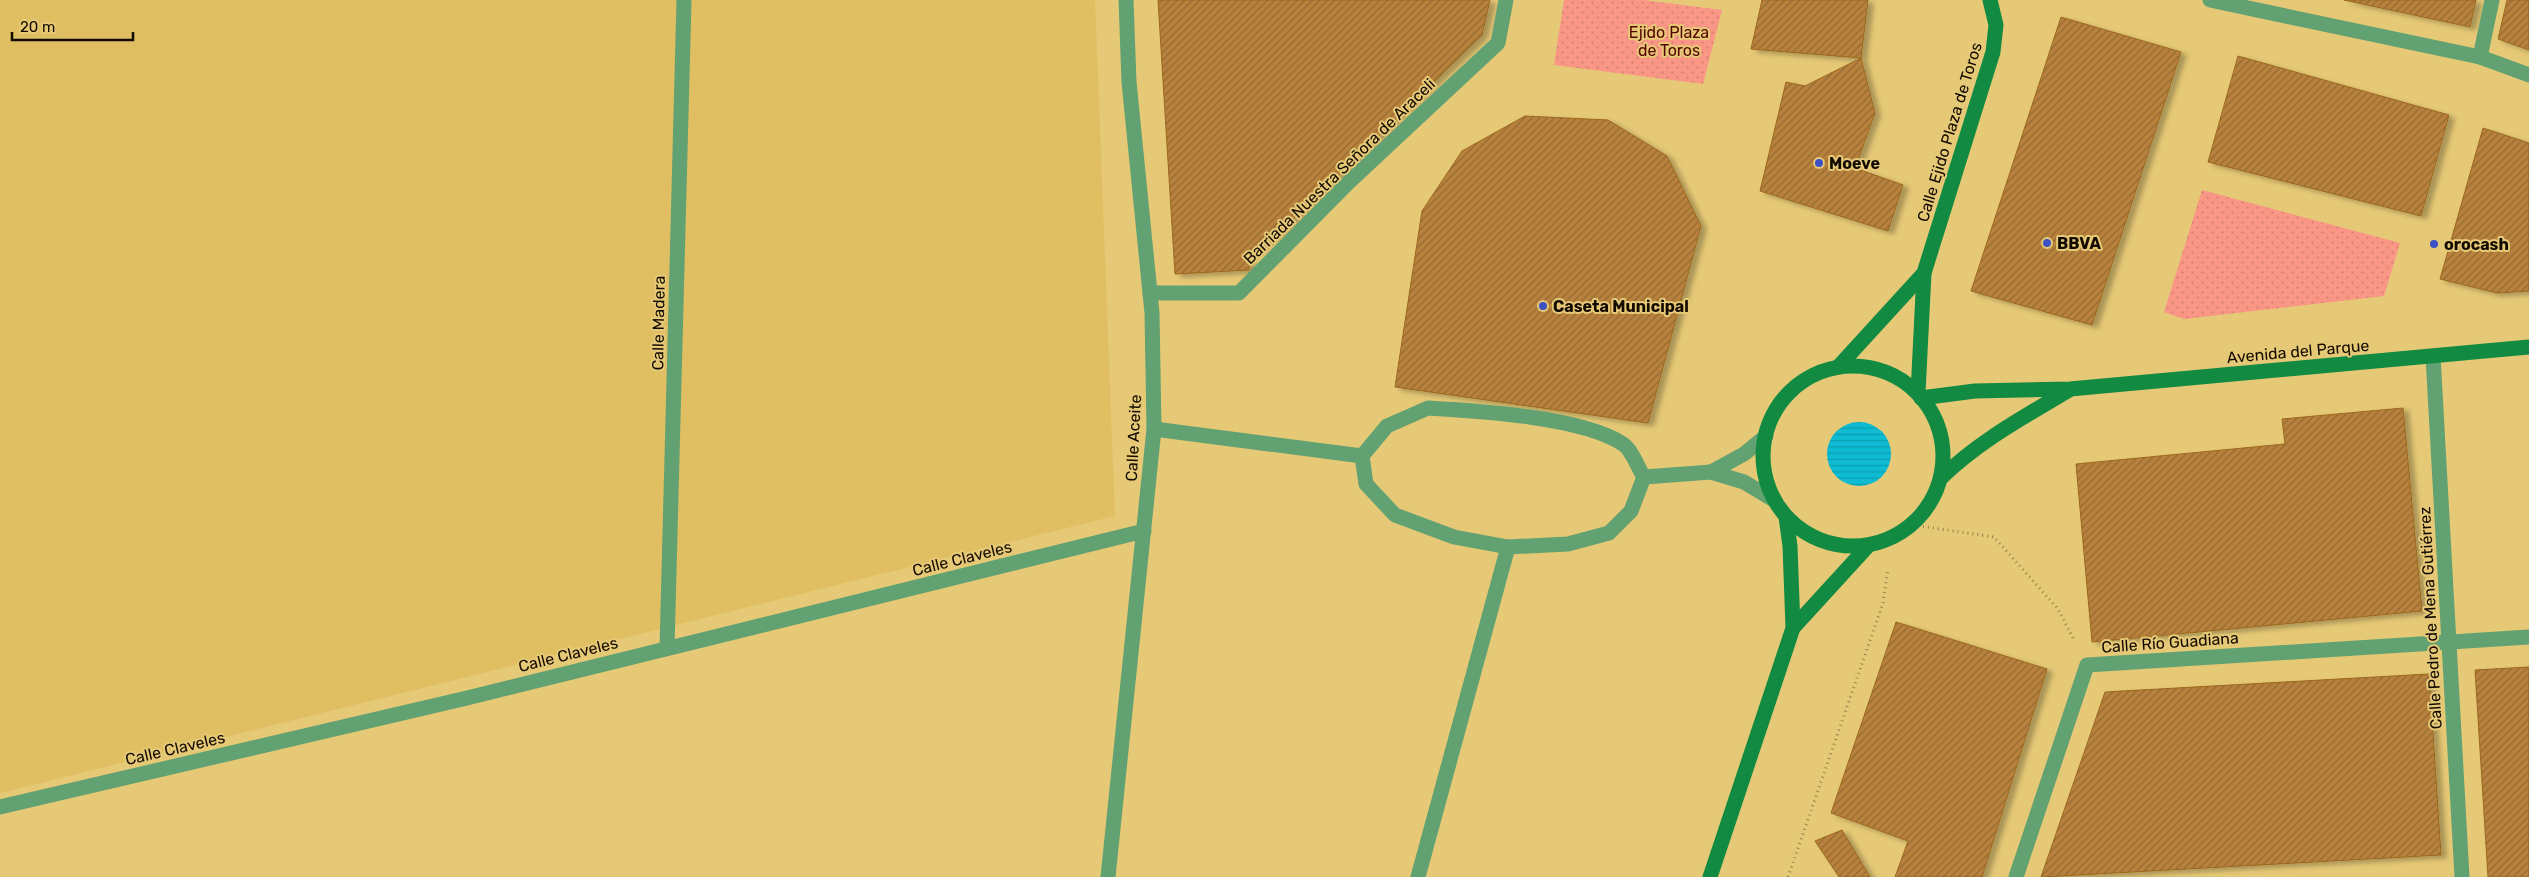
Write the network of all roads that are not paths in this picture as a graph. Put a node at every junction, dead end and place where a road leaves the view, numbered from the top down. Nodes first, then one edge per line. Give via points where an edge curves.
1 (684, 0) edge
2 (1126, 0) edge
3 (1506, 0) edge
4 (1990, 0) edge
5 (2210, 0) edge
6 (2492, 0) edge
7 (2480, 57) junction
8 (2529, 75) edge
9 (1924, 273) junction
10 (1150, 293) junction
11 (2529, 347) edge
12 (2432, 356) junction
13 (1839, 366) junction
14 (2070, 389) junction
15 (1920, 396) junction
16 (1154, 430) junction
17 (1766, 436) junction
18 (1362, 456) junction
19 (1711, 472) junction
20 (1644, 477) junction
21 (1942, 478) junction
22 (1774, 500) junction
23 (1786, 517) junction
24 (1144, 531) junction
25 (1868, 546) junction
26 (1508, 547) junction
27 (1793, 628) junction
28 (2529, 637) edge
29 (2449, 641) junction
30 (667, 648) junction
31 (0, 807) edge
32 (1108, 877) edge
33 (1418, 877) edge
34 (1710, 877) edge
35 (2016, 877) edge
36 (2461, 877) edge

1 - 30 street, Calle Madera
2 - 10 street, Calle Aceite via 1129,82
3 - 10 street, Barriada Nuestra Señora de Araceli via 1498,43 1349,182 1239,293
4 - 9 street, Calle Ejido Plaza de Toros via 1996,25 1993,52
5 - 7 street
6 - 7 street
7 - 8 street
9 - 13 street, Calle Ejido Plaza de Toros
9 - 15 street, Calle Ejido Plaza de Toros
10 - 16 street, Calle Aceite
11 - 12 street, Avenida del Parque
12 - 14 street, Avenida del Parque
12 - 29 street, Calle Pedro de Mena Gutiérrez
13 - 15 street via 1882,370 1901,379
13 - 17 street via 1800,384 1784,398 1772,416
14 - 15 street, Avenida del Parque
14 - 21 street, Avenida del Parque via 1965,455
15 - 21 street via 1941,431
16 - 18 street
16 - 24 street, Calle Aceite
17 - 19 street via 1744,454
17 - 22 street via 1763,458
18 - 20 street via 1387,426 1428,408 1487,412 1588,428 1625,445
18 - 26 street via 1366,484 1395,515 1454,537
19 - 20 street
19 - 22 street via 1744,482
20 - 26 street via 1631,511 1609,533 1568,544
21 - 25 street via 1931,503 1913,525 1892,538
22 - 23 street
23 - 25 street via 1823,542 1846,547
23 - 27 street
24 - 30 street, Calle Claveles
24 - 32 street, Calle Aceite
25 - 27 street
26 - 33 street
27 - 34 street
28 - 29 street, Calle Río Guadiana
29 - 35 street, Calle Río Guadiana via 2087,666
29 - 36 street, Calle Pedro de Mena Gutiérrez
30 - 31 street, Calle Claveles

